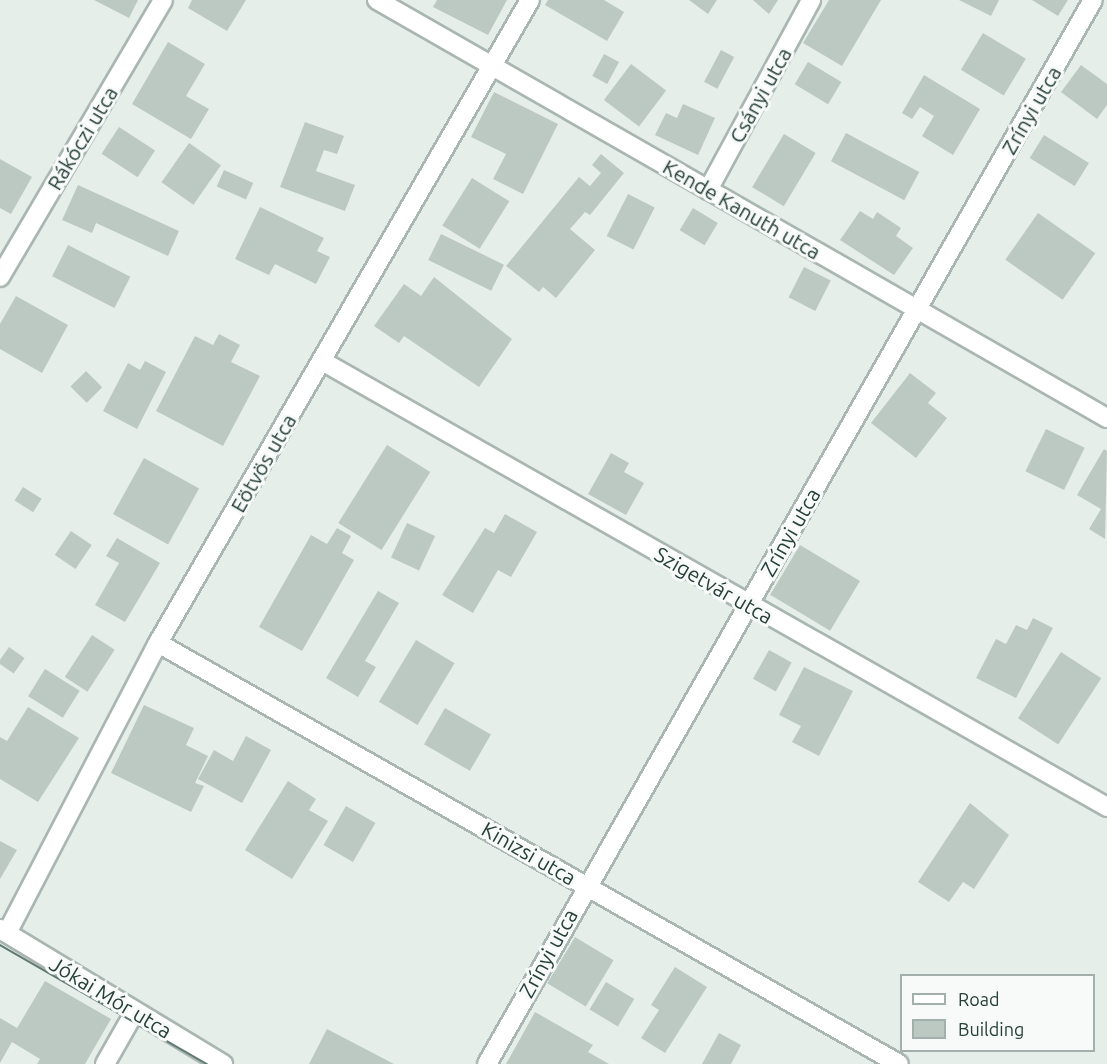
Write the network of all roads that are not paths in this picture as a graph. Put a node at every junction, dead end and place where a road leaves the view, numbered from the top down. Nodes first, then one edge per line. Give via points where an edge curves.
1 (163, 0) edge
2 (376, 0) edge
3 (530, 0) edge
4 (812, 0) edge
5 (1093, 0) edge
6 (494, 68) junction
7 (708, 190) junction
8 (0, 277) edge
9 (918, 310) junction
10 (322, 361) junction
11 (1107, 418) edge
12 (748, 605) junction
13 (158, 643) junction
14 (1107, 807) edge
15 (585, 885) junction
16 (3, 931) edge
17 (134, 1013) junction
18 (105, 1064) edge
19 (223, 1064) edge
20 (487, 1064) edge
21 (899, 1064) edge

1 - 8 street, Rákóczi utca
2 - 6 street, Kende Kanuth utca
3 - 6 street, Eötvös utca
4 - 7 street, Csányi utca
5 - 9 street, Zrínyi utca
6 - 7 street, Kende Kanuth utca
6 - 10 street, Eötvös utca
7 - 9 street, Kende Kanuth utca
9 - 11 street, Kende Kanuth utca
9 - 12 street, Zrínyi utca
10 - 12 street, Szigetvár utca
10 - 13 street, Eötvös utca
12 - 14 street, Szigetvár utca
12 - 15 street, Zrínyi utca
13 - 15 street, Kinizsi utca
13 - 16 street, Eötvös utca
15 - 20 street, Zrínyi utca
15 - 21 street, Kinizsi utca
16 - 17 street, Jókai Mór utca
17 - 18 street
17 - 19 street, Jókai Mór utca

